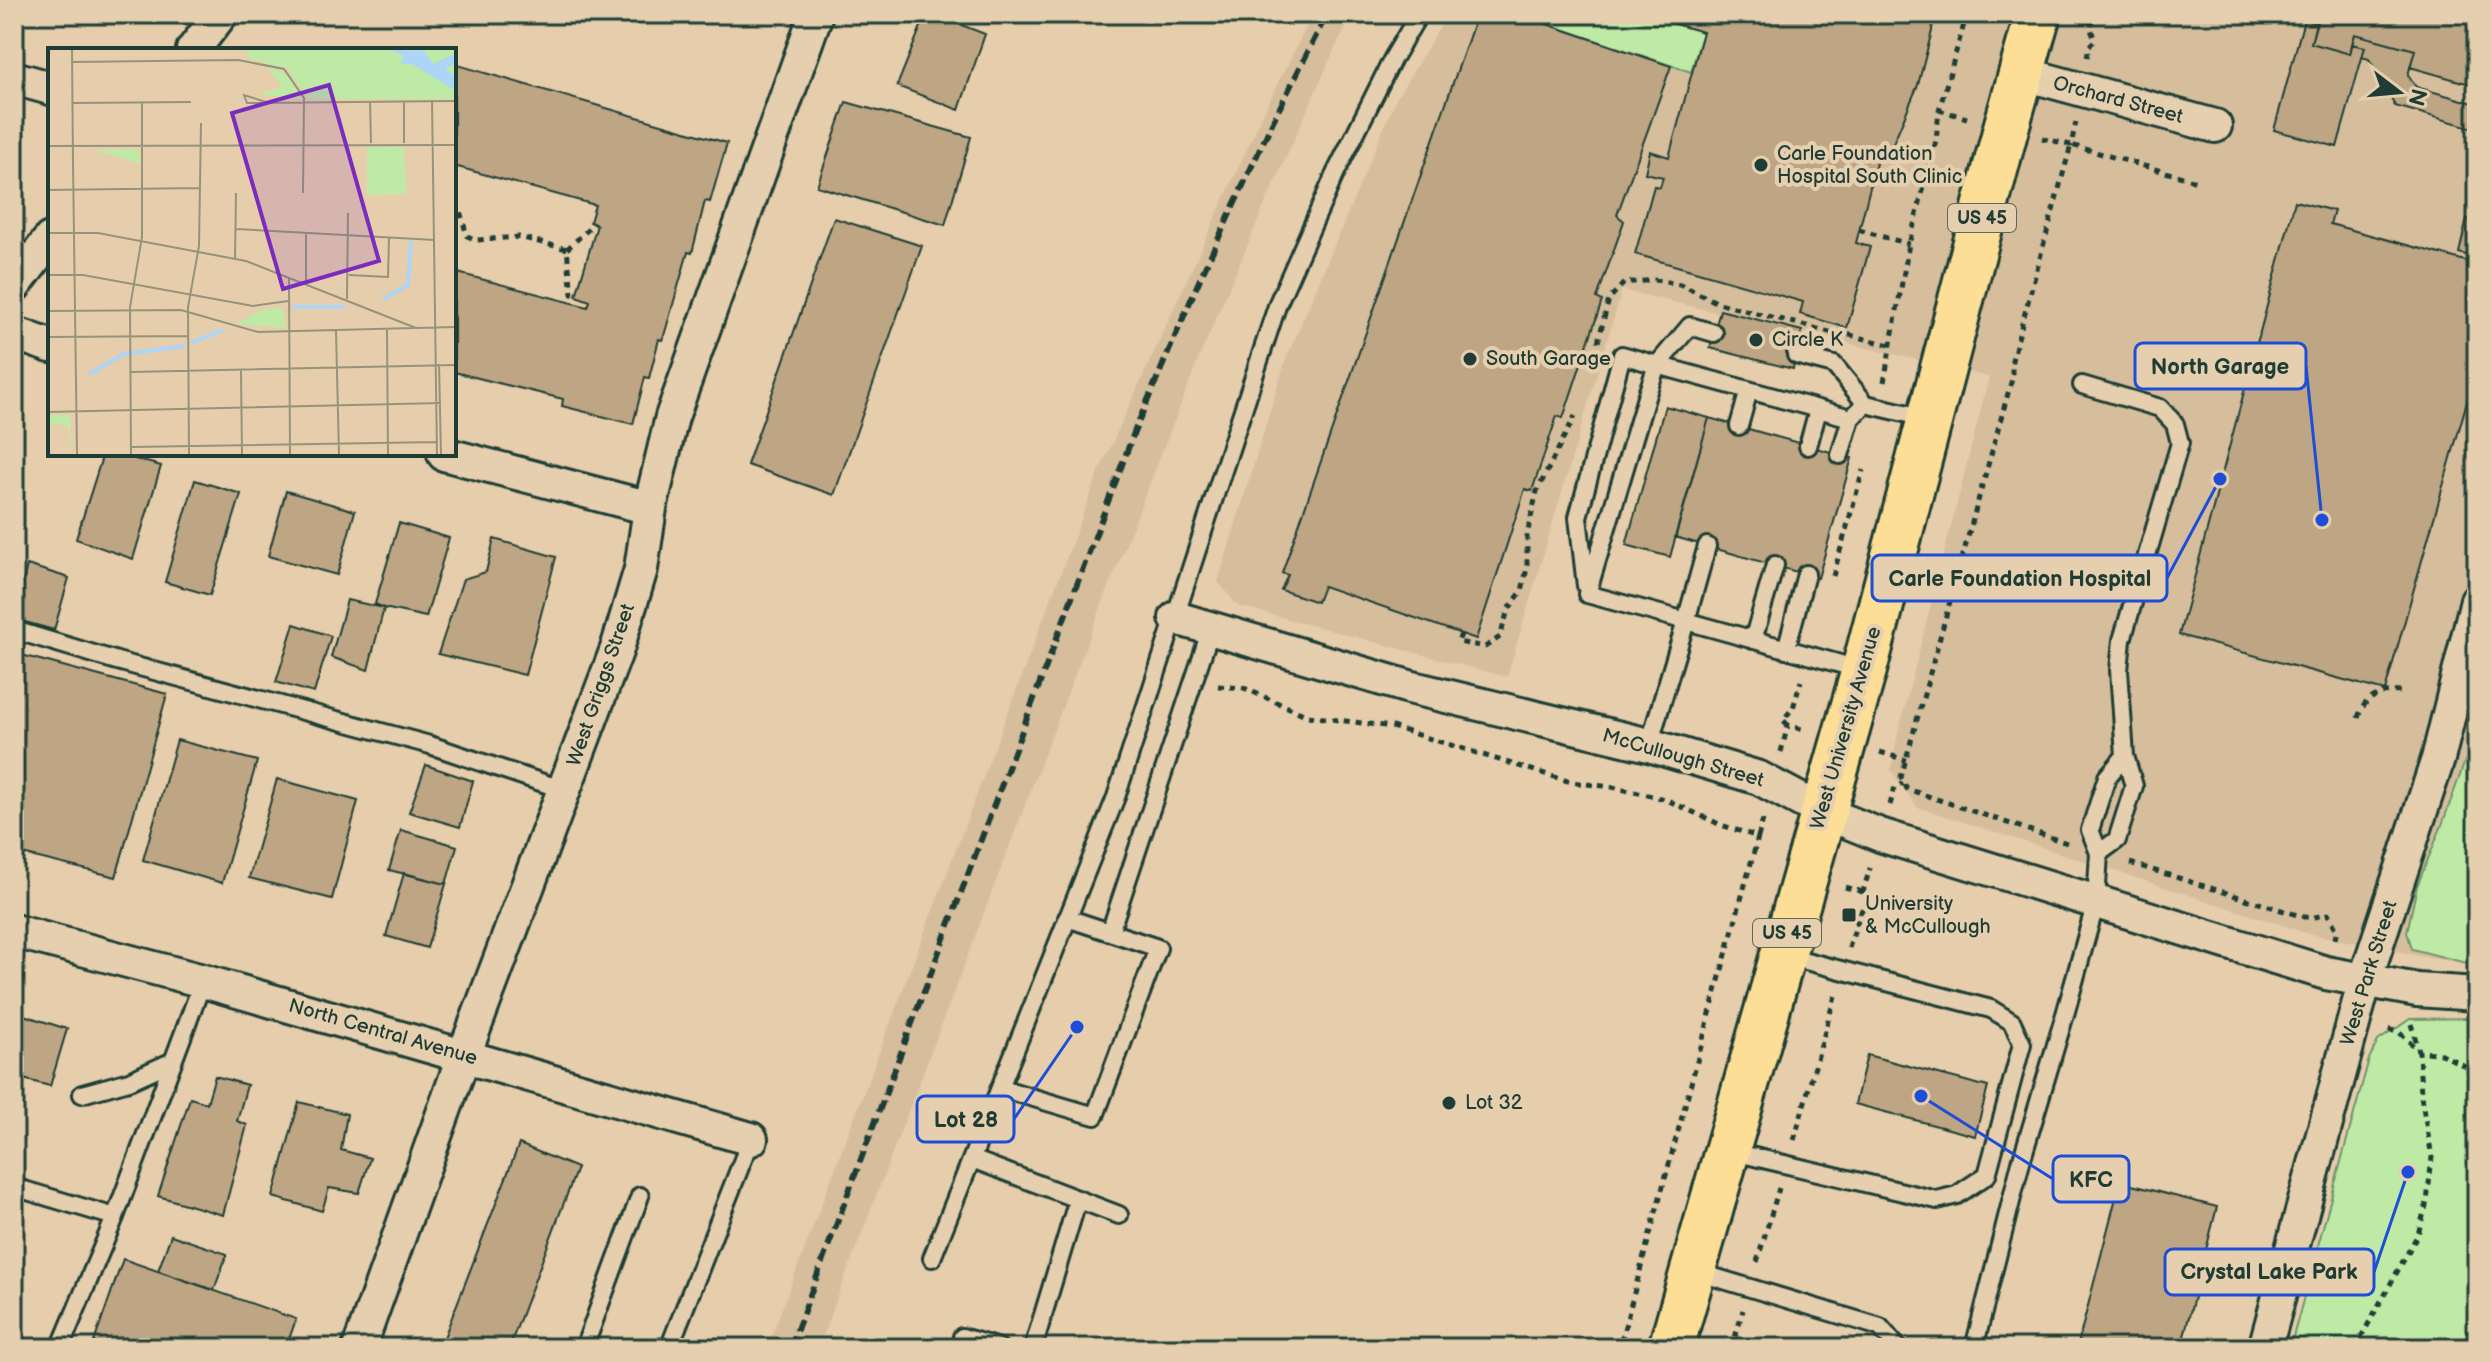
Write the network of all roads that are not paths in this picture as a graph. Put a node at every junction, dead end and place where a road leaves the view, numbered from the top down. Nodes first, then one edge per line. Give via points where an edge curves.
1 (221, 14) edge
2 (816, 14) edge
3 (1419, 14) edge
4 (2038, 14) edge
5 (195, 48) edge
6 (2021, 73) junction
7 (14, 78) edge
8 (48, 87) edge
9 (2215, 126) dead end
10 (48, 242) edge
11 (14, 286) edge
12 (14, 333) edge
13 (1714, 333) dead end
14 (48, 345) edge
15 (1796, 355) dead end
16 (1657, 365) junction
17 (2082, 385) dead end
18 (1749, 390) junction
19 (1872, 405) junction
20 (1818, 410) junction
21 (1851, 418) junction
22 (1931, 420) junction
23 (1739, 426) dead end
24 (1808, 446) dead end
25 (1840, 455) dead end
26 (452, 456) edge
27 (650, 508) junction
28 (1707, 546) dead end
29 (1775, 565) dead end
30 (1806, 574) dead end
31 (1587, 594) junction
32 (2477, 600) edge
33 (1176, 618) junction
34 (1686, 621) junction
35 (1211, 629) junction
36 (14, 630) edge
37 (1753, 640) junction
38 (1786, 650) junction
39 (1864, 670) junction
40 (1649, 745) junction
41 (2125, 756) junction
42 (564, 790) junction
43 (1823, 812) junction
44 (2099, 853) junction
45 (2096, 902) junction
46 (1067, 918) junction
47 (14, 931) edge
48 (1110, 932) junction
49 (1782, 954) junction
50 (2365, 980) junction
51 (203, 981) junction
52 (2477, 994) edge
53 (464, 1055) junction
54 (173, 1061) junction
55 (1000, 1088) junction
56 (82, 1094) dead end
57 (751, 1139) joint
58 (1727, 1150) junction
59 (972, 1159) junction
60 (14, 1187) edge
61 (640, 1196) dead end
62 (1078, 1199) junction
63 (1119, 1215) dead end
64 (115, 1217) junction
65 (932, 1258) dead end
66 (1694, 1271) junction
67 (962, 1337) dead end
68 (60, 1348) edge
69 (359, 1348) edge
70 (584, 1348) edge
71 (669, 1348) edge
72 (999, 1348) edge
73 (1033, 1348) edge
74 (1671, 1348) edge
75 (1898, 1348) edge
76 (1974, 1348) edge
77 (2265, 1348) edge

1 - 5 street
2 - 27 street, West Griggs Street via 672,417
3 - 33 lane via 1343,158 1278,303
4 - 6 main road, West University Avenue / US 45
6 - 9 street, Orchard Street
6 - 22 main road, West University Avenue / US 45
7 - 8 street
10 - 11 street
12 - 14 street
13 - 16 lane via 1690,326
15 - 19 lane via 1834,365
16 - 18 lane
16 - 31 lane
16 - 31 lane via 1622,355 1578,517
17 - 41 lane via 2160,408 2175,424 2180,443 2122,640
18 - 20 lane
18 - 23 lane
19 - 21 lane
19 - 22 lane
20 - 21 lane
20 - 24 lane
21 - 25 lane
22 - 39 main road, West University Avenue / US 45
26 - 27 street
27 - 42 street, West Griggs Street via 641,569 617,649
28 - 34 lane
29 - 37 lane
30 - 38 lane
31 - 34 lane
32 - 50 street, West Park Street via 2438,759
33 - 35 street, McCullough Street
33 - 46 lane via 1116,797
34 - 37 lane
34 - 40 lane
35 - 40 street, McCullough Street via 1409,687
35 - 48 lane
36 - 42 lane via 430,745
37 - 38 lane
38 - 39 lane
39 - 43 main road, West University Avenue / US 45
40 - 43 street, McCullough Street via 1759,778
41 - 44 lane via 2107,777 2090,830
41 - 44 lane via 2134,786 2117,840
42 - 53 street, West Griggs Street
43 - 45 street, McCullough Street via 1898,842
43 - 49 main road, West University Avenue / US 45
44 - 45 lane
45 - 50 street, McCullough Street via 2312,969
45 - 76 lane
46 - 48 lane
46 - 55 lane
47 - 51 street, North Central Avenue
48 - 55 lane via 1158,948 1095,1116
49 - 58 main road, West University Avenue / US 45
49 - 58 lane via 1991,1009 2012,1022 2022,1044 1987,1175 1957,1195 1937,1200
50 - 52 street, McCullough Street
50 - 77 street, West Park Street
51 - 53 street, North Central Avenue
51 - 54 lane
53 - 57 street, North Central Avenue
53 - 69 street, West Griggs Street
54 - 56 lane
54 - 64 lane
55 - 59 lane
57 - 71 lane
58 - 66 main road, West University Avenue / US 45
59 - 62 lane
59 - 65 lane
60 - 64 lane
61 - 70 lane
62 - 63 lane
62 - 73 lane
64 - 68 lane
66 - 74 main road, West University Avenue / US 45
66 - 75 lane via 1880,1327
67 - 72 lane

